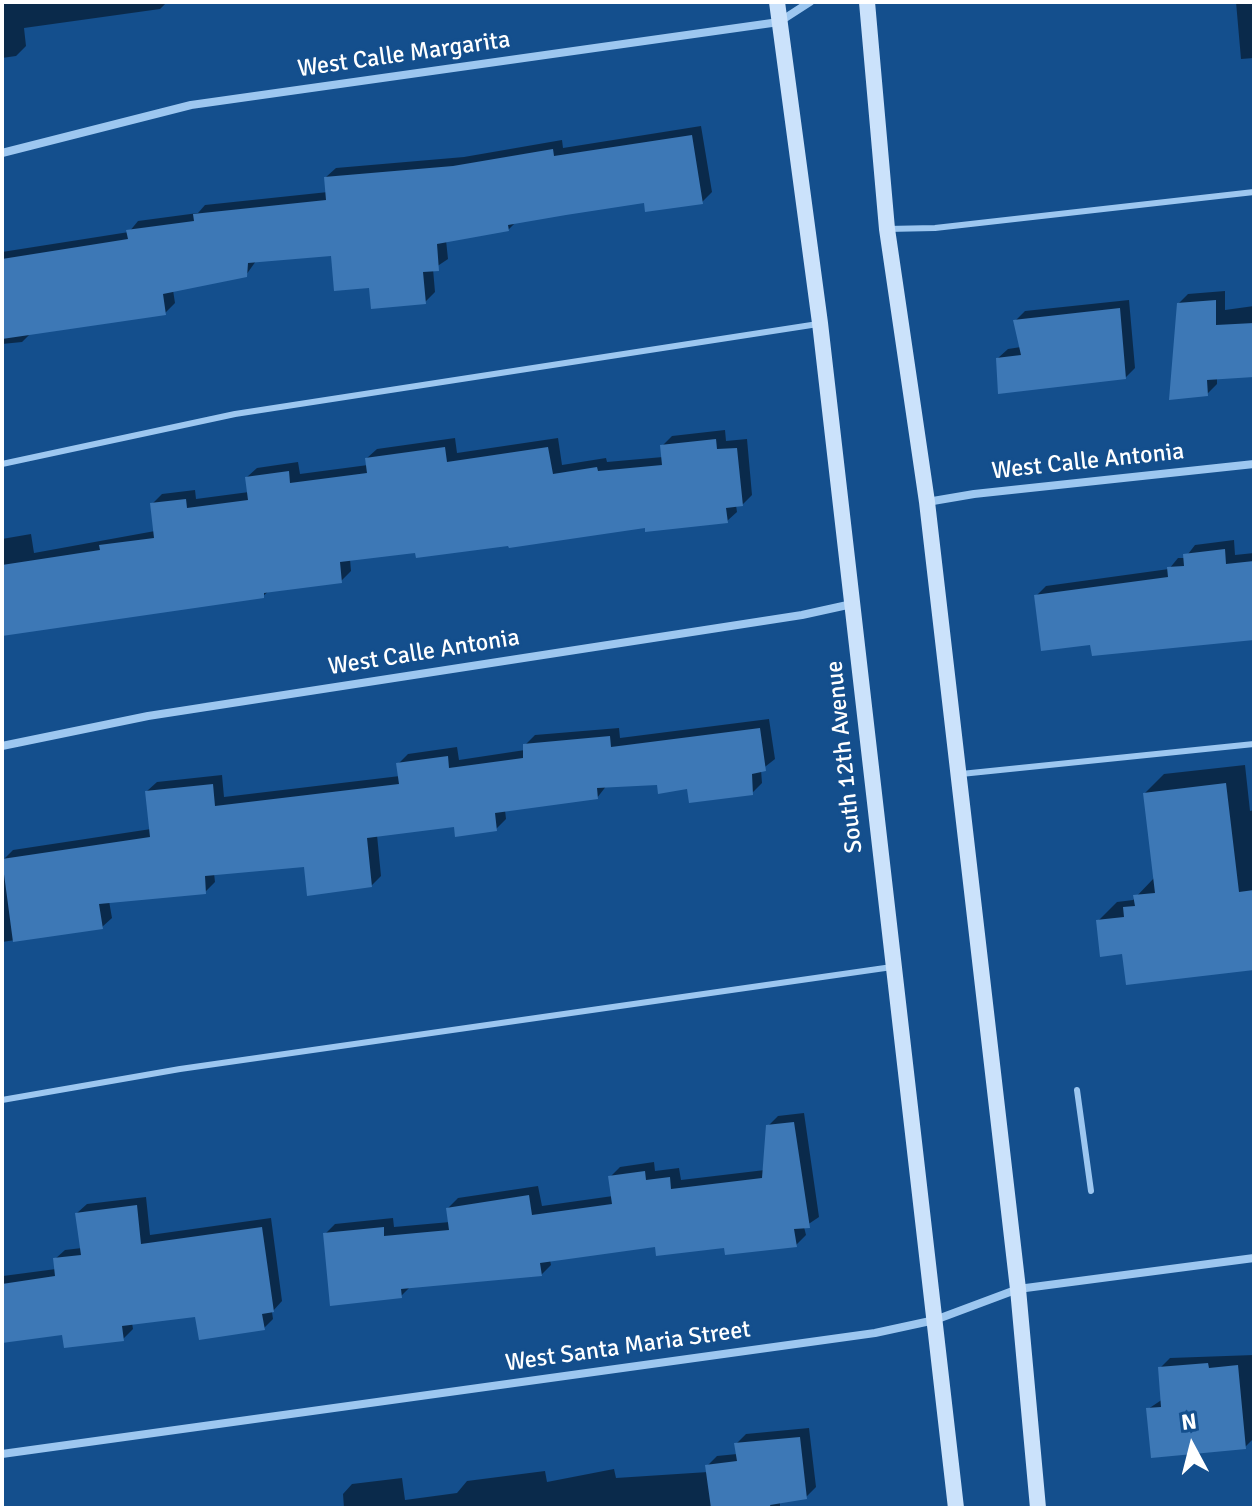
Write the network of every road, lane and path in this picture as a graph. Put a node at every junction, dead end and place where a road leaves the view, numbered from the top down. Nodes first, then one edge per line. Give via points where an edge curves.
1 (777, 2) edge
2 (810, 2) edge
3 (867, 2) edge
4 (779, 22) junction
5 (2, 153) edge
6 (1254, 192) edge
7 (887, 229) junction
8 (820, 323) junction
9 (2, 464) edge
10 (1254, 464) edge
11 (927, 502) junction
12 (852, 604) junction
13 (1254, 744) edge
14 (2, 746) edge
15 (958, 774) junction
16 (892, 967) junction
17 (1077, 1090) dead end
18 (2, 1100) edge
19 (1091, 1191) dead end
20 (1254, 1258) edge
21 (1018, 1289) junction
22 (935, 1320) junction
23 (2, 1454) edge
24 (956, 1508) edge
25 (1038, 1508) edge

1 - 4 main road, South 12th Avenue
2 - 4 street, West Calle Margarita
3 - 7 main road
4 - 5 street, West Calle Margarita via 191,105
4 - 8 main road, South 12th Avenue
6 - 7 lane
7 - 11 main road
8 - 9 lane via 235,414
8 - 12 main road, South 12th Avenue
10 - 11 street, West Calle Antonia
11 - 15 main road
12 - 14 street, West Calle Antonia via 148,716
12 - 16 main road, South 12th Avenue
13 - 15 lane
15 - 21 main road
16 - 18 lane via 180,1069
16 - 22 main road, South 12th Avenue
17 - 19 lane
20 - 21 street, West Santa Maria Street
21 - 22 street, West Santa Maria Street
21 - 25 main road
22 - 23 street, West Santa Maria Street via 875,1333
22 - 24 main road, South 12th Avenue

